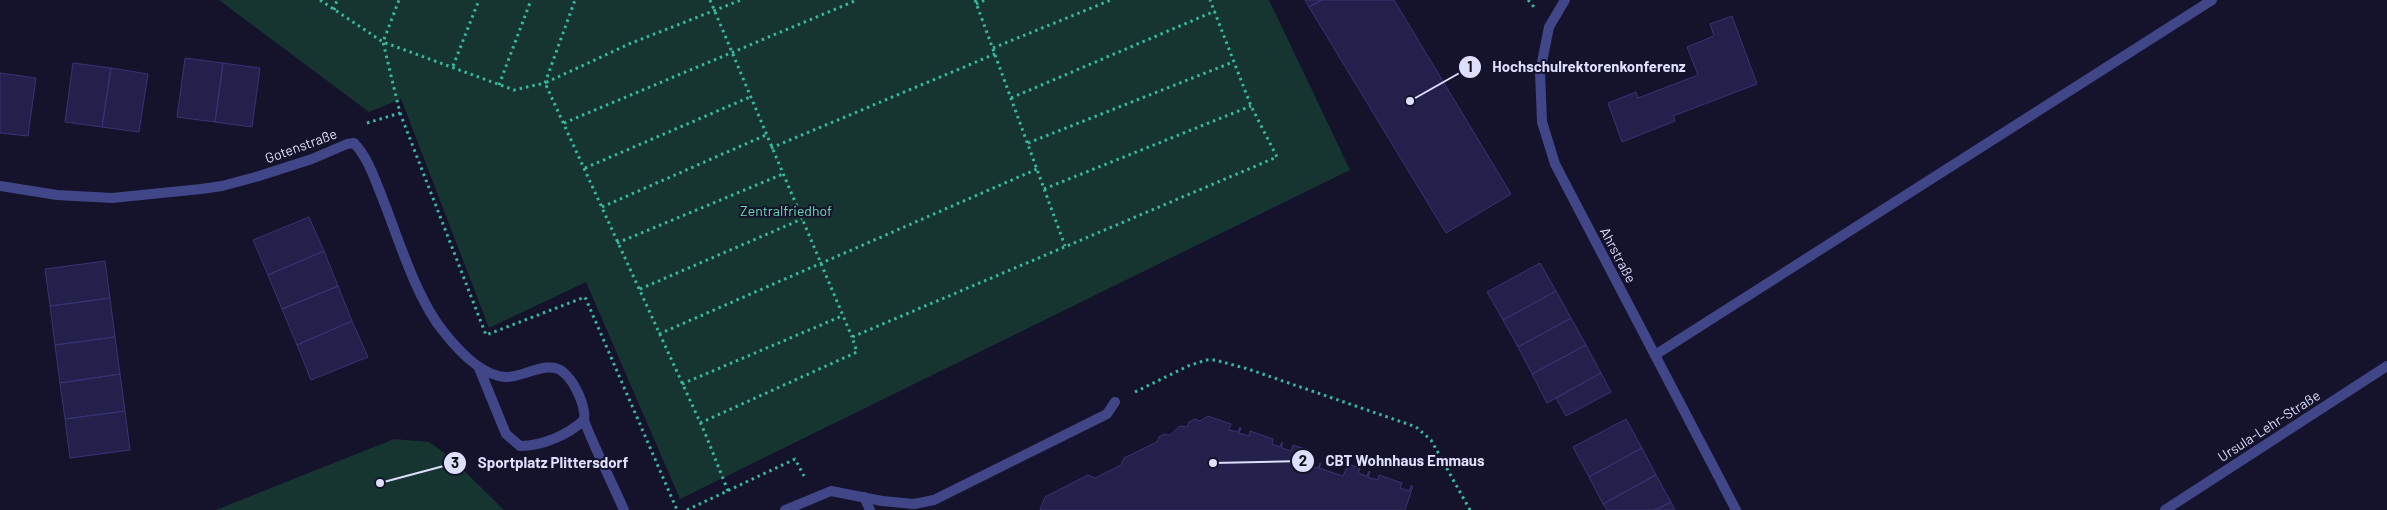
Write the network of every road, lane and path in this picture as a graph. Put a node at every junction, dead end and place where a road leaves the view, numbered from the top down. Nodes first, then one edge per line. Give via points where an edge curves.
1 (320, 0) edge
2 (337, 0) edge
3 (399, 0) edge
4 (479, 0) edge
5 (531, 0) edge
6 (575, 0) edge
7 (710, 0) edge
8 (741, 0) edge
9 (857, 0) edge
10 (985, 0) edge
11 (1112, 0) edge
12 (1210, 0) edge
13 (1565, 0) edge
14 (2212, 0) edge
15 (976, 2) edge
16 (334, 10) junction
17 (1215, 11) junction
18 (714, 12) junction
19 (383, 42) junction
20 (993, 48) junction
21 (730, 52) junction
22 (995, 54) junction
23 (1233, 62) junction
24 (453, 66) junction
25 (545, 83) junction
26 (499, 85) junction
27 (750, 97) junction
28 (1011, 98) junction
29 (1251, 106) junction
30 (400, 113) junction
31 (564, 123) junction
32 (766, 135) junction
33 (354, 143) junction
34 (1028, 143) junction
35 (771, 148) junction
36 (585, 168) junction
37 (1037, 168) junction
38 (783, 174) junction
39 (0, 186) edge
40 (1044, 189) junction
41 (602, 207) junction
42 (802, 219) junction
43 (617, 244) junction
44 (1065, 246) junction
45 (820, 264) junction
46 (640, 289) junction
47 (842, 316) junction
48 (659, 334) junction
49 (852, 337) junction
50 (1655, 355) junction
51 (2387, 366) edge
52 (479, 368) junction
53 (682, 384) junction
54 (1115, 402) joint
55 (584, 420) junction
56 (700, 423) junction
57 (728, 491) junction
58 (814, 497) junction
59 (864, 497) junction
60 (624, 510) edge
61 (677, 510) edge
62 (687, 510) edge
63 (785, 510) edge
64 (870, 510) edge
65 (1470, 510) edge
66 (1736, 510) edge
67 (2165, 510) edge

1 - 16 path
2 - 16 path
3 - 19 path
4 - 24 path
5 - 26 path
6 - 25 path
7 - 18 path
8 - 18 path
9 - 21 path
10 - 15 path
11 - 20 path
12 - 17 path
13 - 50 street, Ahrstraße via 1549,27 1540,72 1542,122 1555,164
14 - 50 street
15 - 20 path
16 - 19 path
17 - 23 path
17 - 28 path
18 - 21 path
18 - 25 path via 629,44
19 - 24 path
19 - 30 path
20 - 22 path
21 - 27 path
21 - 31 path
22 - 28 path
22 - 35 path
23 - 29 path
23 - 34 path
24 - 26 path
25 - 26 path via 514,90
25 - 31 path
27 - 32 path
27 - 36 path
28 - 34 path
29 - 40 path
29 - 44 path via 1278,157
30 - 33 path via 368,121
30 - 61 path via 486,335 585,297
31 - 36 path
32 - 35 path
32 - 41 path
33 - 39 street, Gotenstraße via 259,176 208,188 112,198 57,195
33 - 52 street, Gotenstraße via 369,165 430,311 442,331
34 - 37 path
35 - 38 path
36 - 41 path
37 - 40 path
37 - 45 path
38 - 42 path
38 - 43 path
40 - 44 path
41 - 43 path
42 - 45 path
42 - 46 path
43 - 46 path
44 - 49 path
45 - 47 path
45 - 48 path
46 - 48 path
47 - 49 path
47 - 53 path
48 - 53 path
49 - 56 path via 857,352
50 - 66 street, Ahrstraße
51 - 67 street, Ursula-Lehr-Straße
52 - 55 street, Gotenstraße via 505,377 545,368 562,371 580,399
52 - 55 street, Gotenstraße via 506,434 520,446 532,446 566,433
53 - 56 path
54 - 59 street via 1107,414 934,500 898,504
54 - 65 path via 1198,362 1225,362 1248,368 1425,433 1437,448
55 - 60 street, Gotenstraße
56 - 57 path
57 - 58 path via 795,459
57 - 62 path
58 - 59 street via 831,491
58 - 63 street
59 - 64 street

